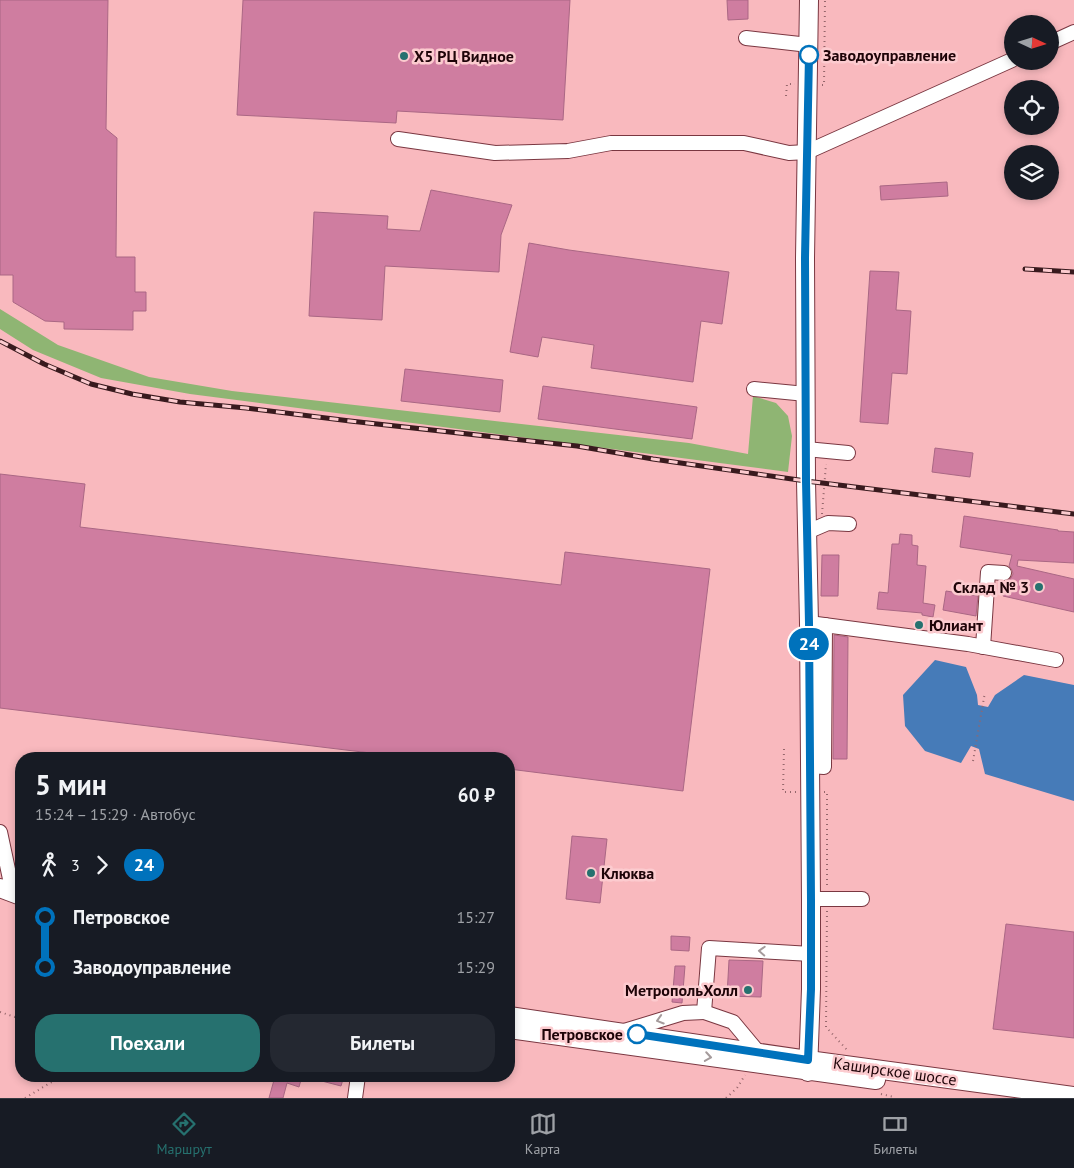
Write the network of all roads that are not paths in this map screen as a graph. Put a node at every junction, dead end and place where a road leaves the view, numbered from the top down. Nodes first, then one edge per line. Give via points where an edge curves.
1 (809, 0) edge
2 (1074, 32) edge
3 (746, 38) dead end
4 (1059, 39) edge
5 (809, 45) junction
6 (1004, 64) edge
7 (398, 139) dead end
8 (808, 152) junction
9 (754, 389) dead end
10 (806, 394) junction
11 (806, 449) junction
12 (848, 453) dead end
13 (849, 524) dead end
14 (814, 529) junction
15 (1004, 574) dead end
16 (817, 624) junction
17 (983, 647) junction
18 (1056, 660) dead end
19 (0, 832) edge
20 (12, 892) edge
21 (811, 899) junction
22 (862, 899) dead end
23 (811, 954) junction
24 (704, 1012) junction
25 (515, 1017) edge
26 (515, 1030) edge
27 (620, 1032) junction
28 (758, 1052) junction
29 (808, 1066) junction
30 (357, 1082) edge
31 (1074, 1096) edge
32 (355, 1098) edge
33 (1010, 1098) edge

1 - 5 main road
2 - 4 lane
3 - 5 lane
5 - 8 main road
6 - 8 lane
7 - 8 lane via 495,153 568,151 611,143 744,143 788,153
8 - 10 main road
9 - 10 lane
10 - 11 main road
11 - 12 lane
11 - 14 main road
13 - 14 lane via 828,523
14 - 16 main road
15 - 17 lane via 988,572
16 - 17 lane
16 - 21 main road via 810,766
17 - 18 lane
19 - 20 lane
21 - 22 lane
21 - 23 main road
23 -> 24 lane via 709,948
23 - 29 main road
24 -> 27 lane via 683,1013
24 - 28 lane via 733,1022
25 - 27 main road, Каширское шоссе
26 -> 29 main road, Каширское шоссе
27 - 28 main road, Каширское шоссе
28 - 29 main road, Каширское шоссе
29 - 31 main road, Каширское шоссе
29 - 33 main road, Каширское шоссе
30 - 32 lane

